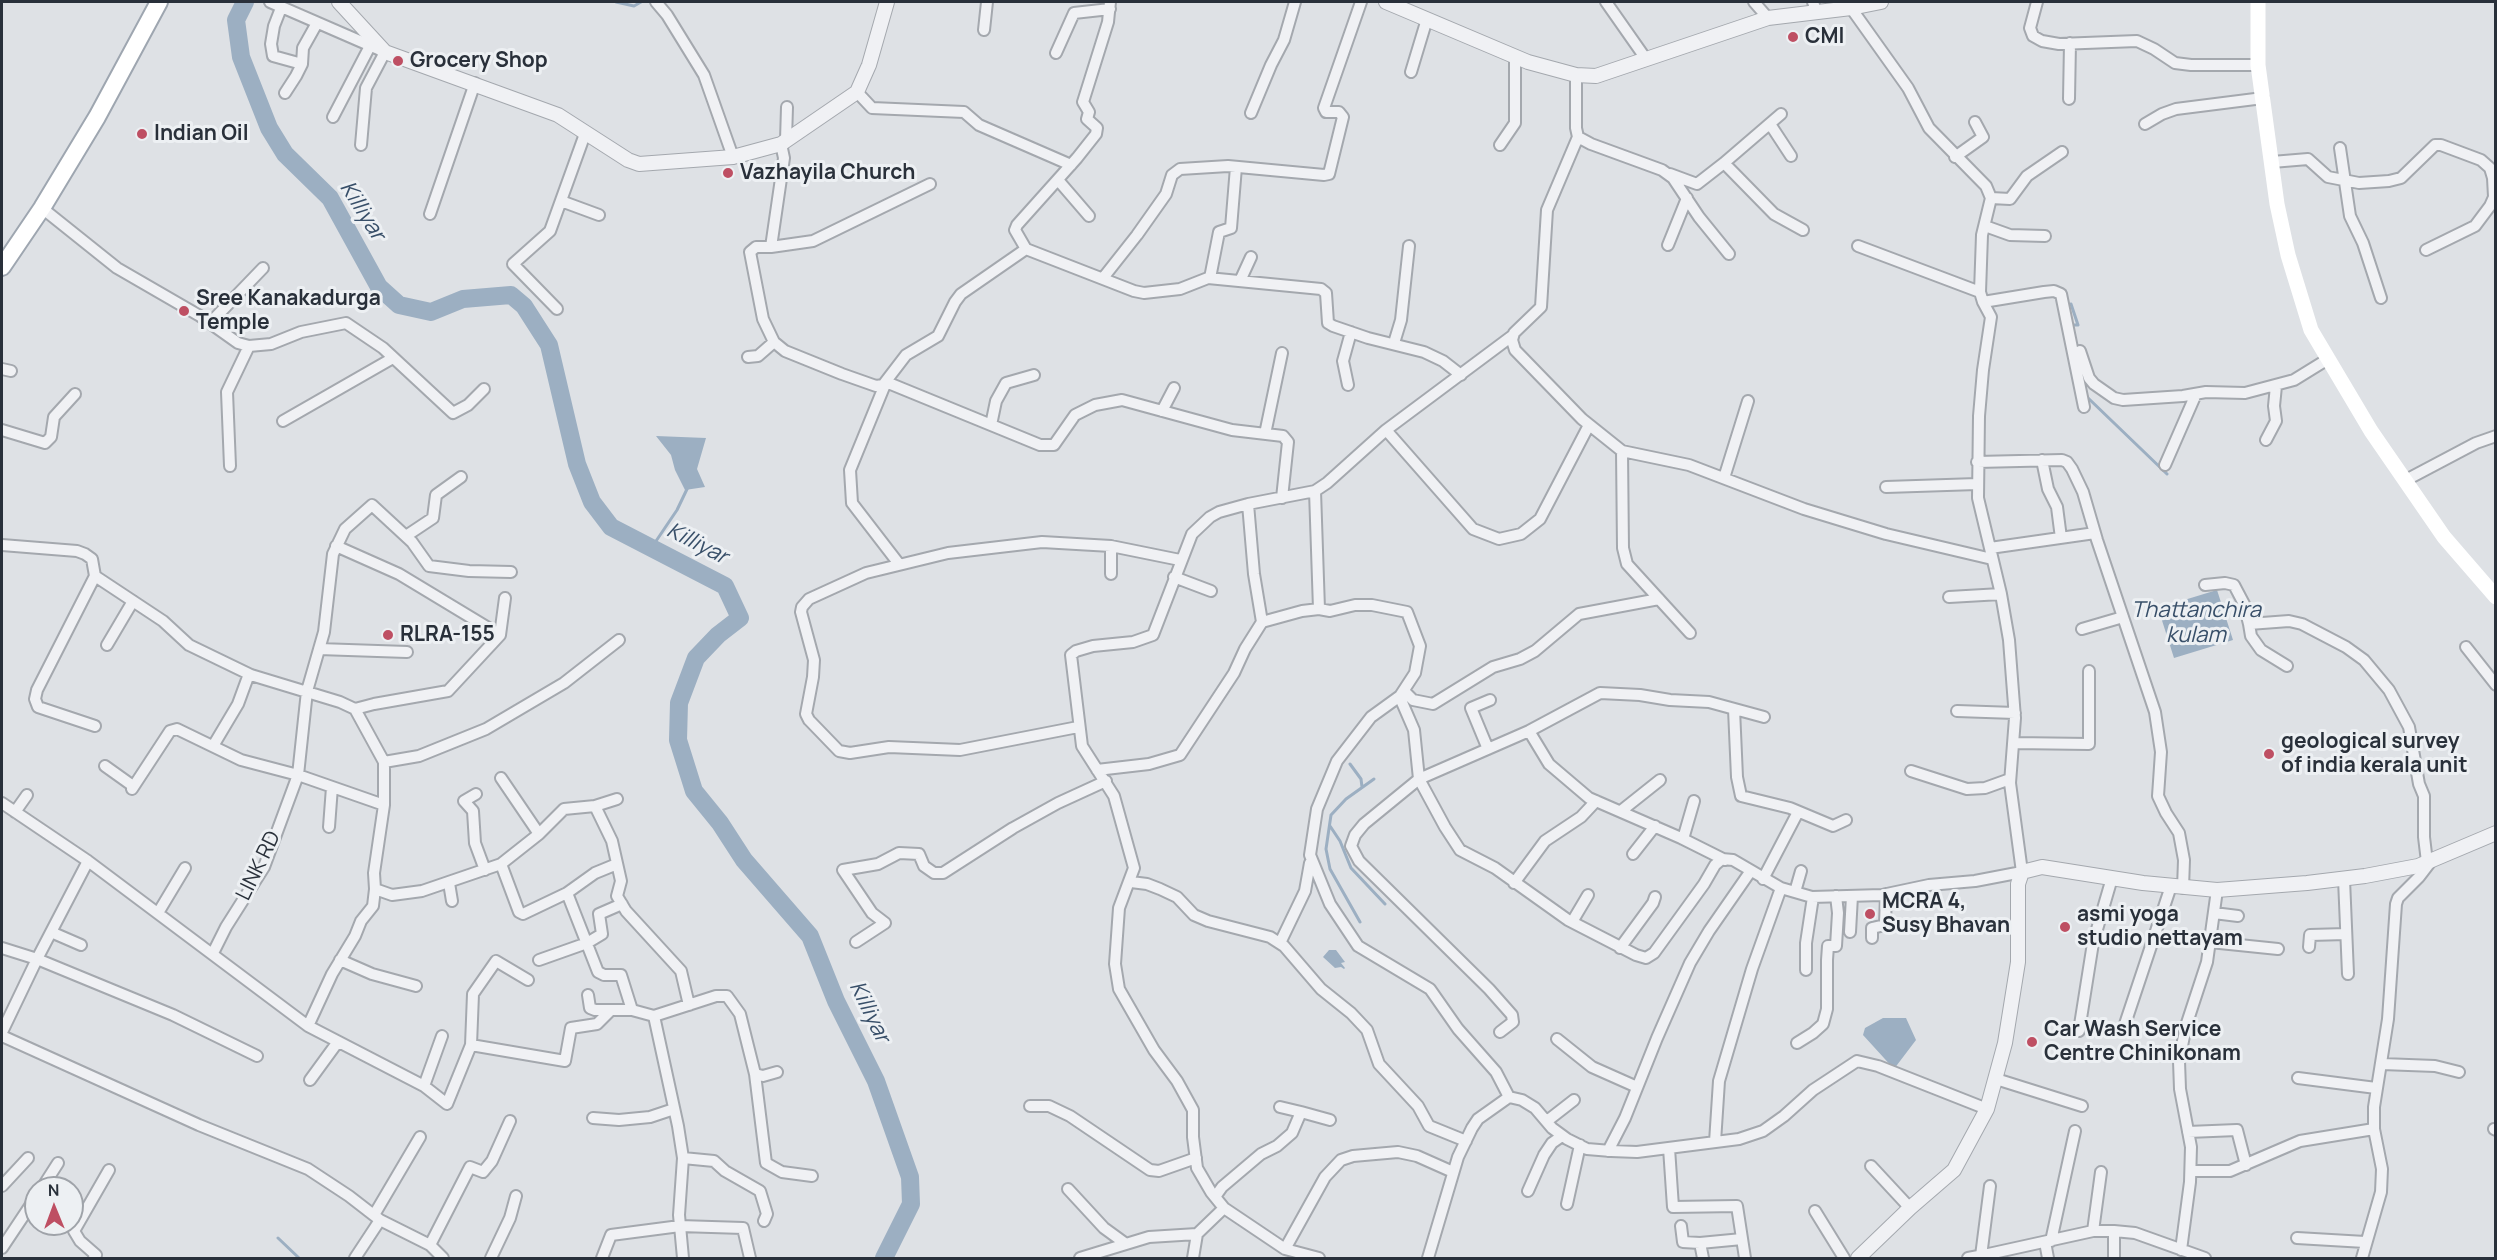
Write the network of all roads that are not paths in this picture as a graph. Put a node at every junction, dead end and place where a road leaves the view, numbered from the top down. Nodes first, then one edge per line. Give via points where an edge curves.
1 (149, 2) edge
2 (159, 2) edge
3 (270, 2) edge
4 (339, 2) edge
5 (656, 2) edge
6 (887, 2) edge
7 (987, 2) edge
8 (1295, 2) edge
9 (1360, 2) edge
10 (1386, 2) edge
11 (1606, 2) edge
12 (1754, 2) edge
13 (1881, 2) edge
14 (2037, 2) edge
15 (2258, 2) edge
16 (1110, 5) edge
17 (1815, 6) edge
18 (281, 8) junction
19 (1851, 8) junction
20 (1768, 18) junction
21 (1427, 19) junction
22 (317, 23) junction
23 (984, 30) dead end
24 (2070, 44) junction
25 (370, 46) junction
26 (385, 52) junction
27 (1056, 53) dead end
28 (1515, 56) junction
29 (1646, 59) junction
30 (302, 64) junction
31 (2258, 65) junction
32 (1412, 72) dead end
33 (1576, 75) junction
34 (475, 83) junction
35 (857, 92) junction
36 (285, 93) dead end
37 (2263, 98) junction
38 (2069, 99) dead end
39 (787, 107) dead end
40 (1251, 113) dead end
41 (92, 114) junction
42 (1781, 114) dead end
43 (333, 117) dead end
44 (1975, 122) dead end
45 (1770, 124) junction
46 (2145, 124) dead end
47 (585, 134) junction
48 (1578, 137) junction
49 (783, 142) junction
50 (361, 145) dead end
51 (1500, 146) dead end
52 (2340, 148) dead end
53 (2062, 152) dead end
54 (1791, 156) dead end
55 (1955, 156) junction
56 (733, 157) junction
57 (2272, 162) junction
58 (1724, 163) junction
59 (1071, 165) junction
60 (1236, 167) junction
61 (60, 169) junction
62 (1664, 172) junction
63 (1058, 180) junction
64 (2345, 181) junction
65 (930, 184) dead end
66 (1687, 198) junction
67 (1991, 198) junction
68 (561, 201) junction
69 (2493, 205) edge
70 (42, 208) junction
71 (430, 214) dead end
72 (599, 215) dead end
73 (1089, 216) dead end
74 (1985, 226) junction
75 (1803, 231) dead end
76 (2044, 236) dead end
77 (1668, 244) dead end
78 (1409, 246) dead end
79 (1858, 246) dead end
80 (771, 247) junction
81 (1026, 249) junction
82 (2426, 250) dead end
83 (2, 251) edge
84 (1729, 254) dead end
85 (1251, 257) dead end
86 (2, 267) edge
87 (263, 268) dead end
88 (1103, 278) junction
89 (1210, 278) junction
90 (1240, 281) junction
91 (1981, 297) junction
92 (2381, 298) dead end
93 (557, 309) dead end
94 (210, 323) junction
95 (1351, 332) junction
96 (1512, 336) junction
97 (774, 342) junction
98 (1394, 343) junction
99 (249, 346) junction
100 (2080, 351) dead end
101 (1282, 353) dead end
102 (748, 357) dead end
103 (393, 358) junction
104 (2328, 358) junction
105 (1034, 375) dead end
106 (1461, 375) junction
107 (886, 382) junction
108 (1348, 385) dead end
109 (2276, 386) junction
110 (1174, 388) dead end
111 (484, 389) dead end
112 (75, 394) dead end
113 (2196, 394) junction
114 (1748, 401) dead end
115 (2084, 407) dead end
116 (1162, 411) junction
117 (283, 421) dead end
118 (991, 425) junction
119 (1589, 425) junction
120 (2, 430) edge
121 (1386, 430) junction
122 (1265, 434) junction
123 (2496, 436) edge
124 (2266, 440) dead end
125 (1622, 451) junction
126 (2042, 460) junction
127 (1977, 462) junction
128 (2165, 465) dead end
129 (230, 466) dead end
130 (461, 477) dead end
131 (1724, 478) junction
132 (2406, 480) junction
133 (1977, 484) junction
134 (1886, 487) dead end
135 (1315, 491) junction
136 (1282, 498) junction
137 (1248, 504) junction
138 (2095, 533) junction
139 (406, 536) junction
140 (2061, 538) junction
141 (2, 545) edge
142 (336, 546) junction
143 (1111, 546) junction
144 (1991, 553) junction
145 (1180, 560) junction
146 (899, 564) junction
147 (511, 572) dead end
148 (1111, 574) dead end
149 (95, 576) junction
150 (1174, 577) junction
151 (2205, 585) dead end
152 (1211, 591) dead end
153 (2001, 594) junction
154 (1949, 597) dead end
155 (2496, 597) edge
156 (505, 598) dead end
157 (1659, 599) junction
158 (133, 601) junction
159 (1319, 609) junction
160 (2123, 617) junction
161 (1262, 622) junction
162 (2249, 624) junction
163 (2082, 629) dead end
164 (1690, 633) dead end
165 (500, 635) junction
166 (619, 640) dead end
167 (107, 645) dead end
168 (2466, 647) dead end
169 (319, 649) junction
170 (406, 652) dead end
171 (2287, 666) dead end
172 (2089, 671) dead end
173 (249, 674) junction
174 (2496, 685) edge
175 (307, 691) junction
176 (1402, 693) junction
177 (1490, 700) dead end
178 (355, 709) junction
179 (1734, 709) junction
180 (1957, 711) dead end
181 (2015, 713) junction
182 (1764, 717) dead end
183 (95, 726) dead end
184 (1078, 726) junction
185 (1529, 731) junction
186 (2014, 743) junction
187 (213, 746) junction
188 (1488, 749) junction
189 (384, 762) junction
190 (105, 766) dead end
191 (1097, 770) junction
192 (1911, 771) dead end
193 (298, 775) junction
194 (501, 778) dead end
195 (1419, 779) junction
196 (2010, 779) junction
197 (1660, 780) dead end
198 (1106, 781) junction
199 (332, 787) junction
200 (476, 794) dead end
201 (27, 795) dead end
202 (617, 799) dead end
203 (1596, 801) junction
204 (1694, 801) dead end
205 (2, 803) edge
206 (384, 805) junction
207 (595, 806) junction
208 (1622, 811) junction
209 (15, 812) junction
210 (1798, 812) junction
211 (1846, 820) dead end
212 (1655, 826) junction
213 (329, 827) dead end
214 (2496, 833) edge
215 (539, 834) junction
216 (1683, 839) junction
217 (1633, 854) dead end
218 (1311, 855) junction
219 (1725, 860) junction
220 (2430, 860) junction
221 (87, 861) junction
222 (501, 864) junction
223 (617, 864) junction
224 (185, 868) dead end
225 (485, 870) junction
226 (1801, 871) dead end
227 (1750, 872) junction
228 (2022, 872) junction
229 (2112, 878) junction
230 (1763, 879) junction
231 (2344, 879) junction
232 (1131, 882) junction
233 (449, 883) junction
234 (1514, 883) junction
235 (2177, 887) junction
236 (1781, 888) junction
237 (375, 889) junction
238 (2217, 890) junction
239 (1795, 892) junction
240 (567, 893) junction
241 (1886, 894) junction
242 (1588, 896) dead end
243 (1836, 896) junction
244 (1852, 896) junction
245 (1655, 897) dead end
246 (1813, 897) junction
247 (452, 901) dead end
248 (622, 904) junction
249 (158, 913) junction
250 (2214, 913) junction
251 (2238, 916) dead end
252 (1572, 922) junction
253 (51, 932) junction
254 (1850, 932) dead end
255 (2346, 934) junction
256 (1872, 938) dead end
257 (856, 942) dead end
258 (2210, 942) junction
259 (587, 943) junction
260 (1280, 943) junction
261 (81, 945) dead end
262 (2308, 947) dead end
263 (2, 948) edge
264 (1620, 948) junction
265 (2278, 949) dead end
266 (213, 953) junction
267 (37, 959) junction
268 (339, 960) junction
269 (538, 960) dead end
270 (1806, 970) dead end
271 (2348, 974) dead end
272 (528, 980) dead end
273 (416, 986) dead end
274 (588, 995) dead end
275 (689, 1005) junction
276 (611, 1010) junction
277 (632, 1010) junction
278 (654, 1016) junction
279 (2125, 1024) dead end
280 (308, 1026) junction
281 (2079, 1031) dead end
282 (1500, 1032) dead end
283 (2, 1034) edge
284 (442, 1036) dead end
285 (1557, 1039) dead end
286 (337, 1043) junction
287 (1797, 1043) dead end
288 (471, 1045) junction
289 (257, 1056) dead end
290 (2382, 1064) junction
291 (777, 1072) dead end
292 (2459, 1072) dead end
293 (755, 1074) junction
294 (2298, 1078) dead end
295 (1996, 1079) junction
296 (310, 1080) dead end
297 (424, 1086) junction
298 (1637, 1087) junction
299 (2376, 1088) junction
300 (1509, 1097) junction
301 (1574, 1100) dead end
302 (1030, 1106) dead end
303 (2082, 1106) dead end
304 (1280, 1107) dead end
305 (674, 1109) junction
306 (1987, 1109) junction
307 (1301, 1112) junction
308 (593, 1118) dead end
309 (510, 1120) dead end
310 (1330, 1120) dead end
311 (1547, 1121) junction
312 (2374, 1129) junction
313 (2075, 1131) dead end
314 (2188, 1132) junction
315 (1562, 1136) junction
316 (420, 1137) dead end
317 (1466, 1141) junction
318 (1715, 1142) junction
319 (1580, 1145) junction
320 (1669, 1148) junction
321 (1608, 1151) junction
322 (28, 1158) dead end
323 (683, 1158) junction
324 (1196, 1158) junction
325 (58, 1163) dead end
326 (2246, 1165) junction
327 (1871, 1166) dead end
328 (109, 1170) dead end
329 (2191, 1171) junction
330 (1453, 1172) junction
331 (2101, 1172) dead end
332 (50, 1176) edge
333 (812, 1176) dead end
334 (2, 1186) edge
335 (1990, 1186) dead end
336 (1068, 1189) dead end
337 (1528, 1191) dead end
338 (516, 1196) dead end
339 (1215, 1197) junction
340 (1567, 1204) dead end
341 (1224, 1208) junction
342 (1910, 1208) junction
343 (1815, 1211) dead end
344 (24, 1215) edge
345 (377, 1217) junction
346 (764, 1221) dead end
347 (680, 1226) junction
348 (1681, 1226) dead end
349 (2093, 1231) junction
350 (2114, 1231) junction
351 (1197, 1234) junction
352 (2297, 1238) dead end
353 (1742, 1239) junction
354 (2048, 1242) junction
355 (2365, 1242) junction
356 (1700, 1243) junction
357 (1126, 1244) junction
358 (430, 1245) junction
359 (2, 1248) edge
360 (1285, 1249) junction
361 (2181, 1250) junction
362 (1983, 1256) edge
363 (94, 1258) edge
364 (355, 1258) edge
365 (443, 1258) edge
366 (491, 1258) edge
367 (602, 1258) edge
368 (683, 1258) edge
369 (750, 1258) edge
370 (1080, 1258) edge
371 (1193, 1258) edge
372 (1312, 1258) edge
373 (1428, 1258) edge
374 (1703, 1258) edge
375 (1745, 1258) edge
376 (1844, 1258) edge
377 (1857, 1258) edge
378 (1968, 1258) edge
379 (2048, 1258) edge
380 (2114, 1258) edge
381 (2205, 1258) edge
382 (2362, 1258) edge

1 - 41 main road
2 - 41 main road
3 - 18 street
4 - 26 street
5 - 56 street via 704,75
6 - 35 street
7 - 23 street
8 - 40 street via 1284,40
9 - 60 street via 1324,108 1343,117 1329,174
10 - 21 street
11 - 29 street
12 - 20 street
13 - 19 street
14 - 24 street via 2030,28 2033,36
15 - 31 main road
16 - 27 street via 1074,13
16 - 59 street via 1083,102 1089,112 1087,120 1096,126 1097,132
17 - 19 street
17 - 20 street
18 - 22 street
18 - 30 street via 273,35 273,56
19 - 55 street via 1908,88 1929,128
20 - 29 street
21 - 28 street
21 - 32 street
22 - 25 street
22 - 30 street via 303,48
24 - 31 street via 2137,41 2175,63
24 - 38 street
25 - 26 street
25 - 43 street
26 - 34 street
26 - 50 street via 366,88
28 - 33 street
28 - 51 street via 1515,123
29 - 33 street via 1603,74
30 - 36 street
31 - 37 main road
33 - 48 street
34 - 47 street via 558,115
34 - 71 street
35 - 49 street
35 - 59 street via 872,108 964,112 979,125
37 - 46 street via 2176,109
37 - 57 main road
39 - 49 street
41 - 61 main road
42 - 45 street
44 - 55 street via 1983,137
45 - 54 street
45 - 58 street
47 - 56 street via 639,164
47 - 68 street
48 - 62 street
48 - 96 street via 1547,210 1541,307
49 - 56 street
49 - 80 street
52 - 64 street
53 - 67 street via 2028,176 2010,199
55 - 67 street via 1986,186
57 - 64 street via 2308,159 2328,177
57 - 104 main road via 2288,255 2311,330
58 - 62 street via 1697,184
58 - 75 street via 1774,214
59 - 63 street
60 - 88 street via 1174,172 1166,194
60 - 89 street via 1232,228 1219,232
61 - 70 main road
61 - 83 main road
62 - 66 street
63 - 73 street
63 - 81 street via 1015,228
64 - 69 street via 2401,178 2430,148 2440,145 2481,160 2490,168
64 - 92 street via 2350,216
65 - 80 street via 813,241
66 - 77 street
66 - 84 street
67 - 74 street
68 - 72 street
68 - 93 street via 550,231 513,264
69 - 82 street via 2475,226
70 - 86 main road
70 - 94 street via 117,268
74 - 76 street via 2010,235
74 - 91 street
78 - 98 street via 1401,320
79 - 91 street
80 - 97 street via 750,252 763,319
81 - 88 street
81 - 107 street via 961,294 939,336 901,359
85 - 90 street
87 - 94 street
88 - 89 street via 1144,293 1180,289
89 - 90 street
90 - 95 street via 1321,289 1326,293 1328,323
91 - 115 street via 2054,291 2061,294
91 - 127 street via 1991,317
94 - 99 street via 238,343
95 - 98 street
95 - 108 street via 1343,361
96 - 106 street
96 - 119 street via 1512,345 1519,355
97 - 102 street via 758,356
97 - 107 street via 797,358 876,386
98 - 106 street via 1443,361
99 - 103 street via 271,344 301,332 346,323
99 - 129 street via 227,392
100 - 113 street via 2089,378 2114,398
101 - 122 street
103 - 111 street via 453,413
103 - 117 street
104 - 109 street via 2294,380
104 - 132 main road via 2371,431
105 - 118 street via 1006,383 996,401
106 - 121 street
107 - 118 street
107 - 146 street via 850,470 852,503
109 - 113 street via 2245,393
109 - 124 street via 2276,421
110 - 116 street
112 - 120 street via 54,417 51,437 45,443
113 - 128 street
114 - 131 street
116 - 118 street via 1122,400 1095,405 1076,415 1054,445 1040,445
116 - 122 street via 1232,430
119 - 121 street via 1540,519 1521,534 1499,539 1473,529
119 - 125 street
121 - 135 street
122 - 136 street via 1287,440
123 - 132 street
125 - 131 street via 1689,465
125 - 157 street via 1624,555 1627,564
126 - 127 street
126 - 138 street via 2066,461 2072,469
126 - 140 street via 2048,489 2057,507
127 - 133 street
130 - 139 street via 436,495 433,518
131 - 144 street via 1804,509 1886,534
132 - 155 main road via 2444,537
133 - 134 street
133 - 144 street
135 - 136 street
135 - 159 street
136 - 137 street
137 - 145 street via 1210,518 1192,534
137 - 161 street
138 - 140 street
138 - 160 street
139 - 142 street via 372,505 345,530
139 - 147 street via 429,566
140 - 144 street
141 - 149 street via 77,550 92,559
142 - 165 street via 399,574
142 - 169 street, LINK RD
143 - 145 street
143 - 146 street via 1042,542 948,553
143 - 148 street
144 - 153 street
145 - 150 street
146 - 184 street via 866,573 809,599 802,607 814,660 806,714 834,748 844,753 889,747 960,750
149 - 158 street
149 - 183 street via 35,699 38,707
150 - 152 street
150 - 184 street via 1153,635 1133,642 1093,646 1071,655
151 - 162 street via 2234,585
153 - 154 street
153 - 181 street
156 - 165 street
157 - 164 street
157 - 176 street via 1579,614 1535,651 1493,667 1433,704
158 - 167 street
158 - 173 street via 189,645
159 - 161 street
159 - 176 street via 1330,611 1355,604 1407,612 1420,646 1415,673
160 - 163 street
160 - 235 street via 2155,712 2161,752 2158,796 2179,832 2184,860
161 - 191 street via 1180,755 1149,764
162 - 171 street via 2251,636 2261,650
162 - 220 street via 2282,620 2302,624 2364,660 2389,690 2409,727 2424,796 2424,837
165 - 178 street via 448,691
166 - 189 street via 564,683 486,729 418,756
168 - 174 street
169 - 170 street
169 - 175 street, LINK RD
172 - 186 street via 2088,744
173 - 175 street
173 - 187 street via 238,704
175 - 178 street
175 - 193 street, LINK RD
176 - 195 street via 1414,730
176 - 218 street via 1371,717 1337,761 1317,809
177 - 188 street via 1471,708
178 - 189 street
179 - 182 street
179 - 185 street via 1709,702 1600,693
179 - 210 street via 1741,796
180 - 181 street
181 - 186 street
184 - 191 street via 1082,746
185 - 188 street
185 - 203 street via 1550,764
186 - 196 street
187 - 190 street via 173,729 133,787
187 - 193 street via 248,762
188 - 195 street
189 - 206 street
191 - 198 street
192 - 196 street via 1967,789
193 - 199 street
193 - 266 street, LINK RD via 264,867
194 - 215 street
195 - 234 street via 1460,850
195 - 282 street via 1364,824 1351,846 1359,861 1512,1015 1513,1022
196 - 228 street
197 - 208 street
198 - 232 street via 1131,851
198 - 257 street via 1022,823 943,873 934,873 924,866 919,854 898,853 878,864 843,870 872,913 885,923
199 - 206 street
199 - 213 street
200 - 225 street via 464,801 472,812 475,843
201 - 209 street
202 - 207 street
203 - 208 street
203 - 234 street via 1581,817 1545,841
204 - 216 street
205 - 209 street
206 - 237 street via 374,867
207 - 215 street via 564,808
207 - 223 street via 612,841
208 - 212 street
209 - 221 street
210 - 211 street via 1833,826
210 - 230 street
212 - 216 street
212 - 217 street
214 - 220 street
215 - 222 street
216 - 219 street
218 - 260 street via 1305,891
218 - 300 street via 1330,904 1358,946 1430,989 1496,1072
219 - 227 street via 1733,860
219 - 264 street via 1715,865 1650,956 1642,957
220 - 231 street via 2418,866
220 - 290 street via 2396,904
221 - 249 street
221 - 253 street
222 - 225 street
222 - 240 street via 519,912
223 - 240 street via 595,873
223 - 248 street via 621,881 617,896
224 - 249 street
225 - 233 street
226 - 239 street
227 - 230 street
227 - 298 street via 1690,963
228 - 229 street via 2042,867
228 - 241 street
228 - 295 street via 2018,884 2018,962
229 - 235 street
229 - 281 street via 2093,943
230 - 236 street
231 - 238 street
231 - 255 street
232 - 260 street via 1147,884 1177,897 1194,915 1208,921
232 - 324 street via 1119,908 1117,982 1193,1110
233 - 237 street via 406,894 392,895
233 - 247 street
234 - 252 street
235 - 238 street
235 - 279 street
236 - 239 street
236 - 318 street via 1722,1072
237 - 268 street via 372,906
238 - 250 street
239 - 246 street
240 - 259 street
241 - 244 street
241 - 256 street via 1885,925 1872,928
242 - 252 street
243 - 244 street
243 - 246 street
243 - 287 street via 1836,946 1828,946 1827,1009 1822,1024
244 - 254 street
245 - 264 street
246 - 270 street
248 - 259 street via 599,914 602,934
248 - 275 street via 681,971
249 - 266 street
250 - 251 street
250 - 258 street
252 - 264 street
253 - 261 street
253 - 267 street
255 - 262 street via 2310,935
255 - 271 street
258 - 265 street
258 - 314 street via 2179,1061
259 - 269 street
259 - 277 street via 598,972 621,975
260 - 317 street via 1321,989 1367,1030 1379,1064 1418,1106 1429,1126
263 - 267 street
266 - 280 street
267 - 283 street
267 - 289 street via 173,1014
268 - 273 street via 364,972
268 - 280 street
272 - 288 street via 496,961 472,994
274 - 276 street via 590,1008
275 - 278 street
275 - 293 street via 716,996 729,997 740,1014
276 - 277 street
276 - 288 street via 597,1024 571,1028 565,1061
277 - 278 street
278 - 305 street
280 - 286 street
283 - 345 street via 123,1092 308,1169
284 - 297 street
285 - 298 street via 1592,1067
286 - 296 street
286 - 297 street
288 - 297 street via 447,1104
290 - 292 street via 2435,1066
290 - 299 street
291 - 293 street
293 - 333 street via 766,1162 782,1172
294 - 299 street
295 - 303 street
295 - 306 street
298 - 321 street
299 - 312 street
300 - 311 street via 1535,1108
300 - 317 street via 1478,1119
301 - 311 street
302 - 324 street via 1049,1106 1070,1116 1150,1170 1159,1171
304 - 307 street
305 - 308 street via 650,1117
305 - 323 street
306 - 318 street via 1857,1061 1813,1089 1763,1131
306 - 342 street via 1954,1170
307 - 310 street
307 - 339 street via 1292,1133 1261,1154
309 - 358 street via 483,1172 470,1167
311 - 315 street
312 - 326 street via 2300,1141
312 - 355 street via 2382,1169 2381,1192
313 - 354 street
314 - 326 street via 2237,1130
314 - 329 street
315 - 319 street
315 - 337 street via 1544,1155
316 - 345 street
317 - 330 street
318 - 320 street
319 - 321 street
319 - 340 street
320 - 321 street
320 - 353 street via 1673,1207 1737,1206
322 - 334 street
323 - 346 street via 714,1161 760,1191 767,1214
323 - 347 street
324 - 339 street via 1197,1168
325 - 332 street
326 - 329 street via 2230,1171
327 - 342 street
328 - 363 street via 74,1232 96,1255
329 - 361 street
330 - 360 street via 1398,1152 1341,1160 1325,1177
330 - 373 street
331 - 349 street
335 - 362 street
336 - 357 street via 1104,1228
338 - 366 street
339 - 341 street
341 - 351 street
341 - 360 street
342 - 377 street
343 - 376 street
344 - 359 street
345 - 358 street
345 - 364 street
347 - 367 street via 611,1235
347 - 368 street
347 - 369 street via 743,1228
348 - 356 street via 1684,1242
349 - 350 street
349 - 354 street
350 - 361 street via 2135,1233
350 - 380 street
351 - 357 street via 1149,1237
351 - 371 street
352 - 355 street
353 - 356 street
353 - 375 street
354 - 362 street
354 - 379 street
355 - 382 street
356 - 374 street
357 - 370 street
358 - 365 street
360 - 372 street
361 - 381 street
362 - 378 street

